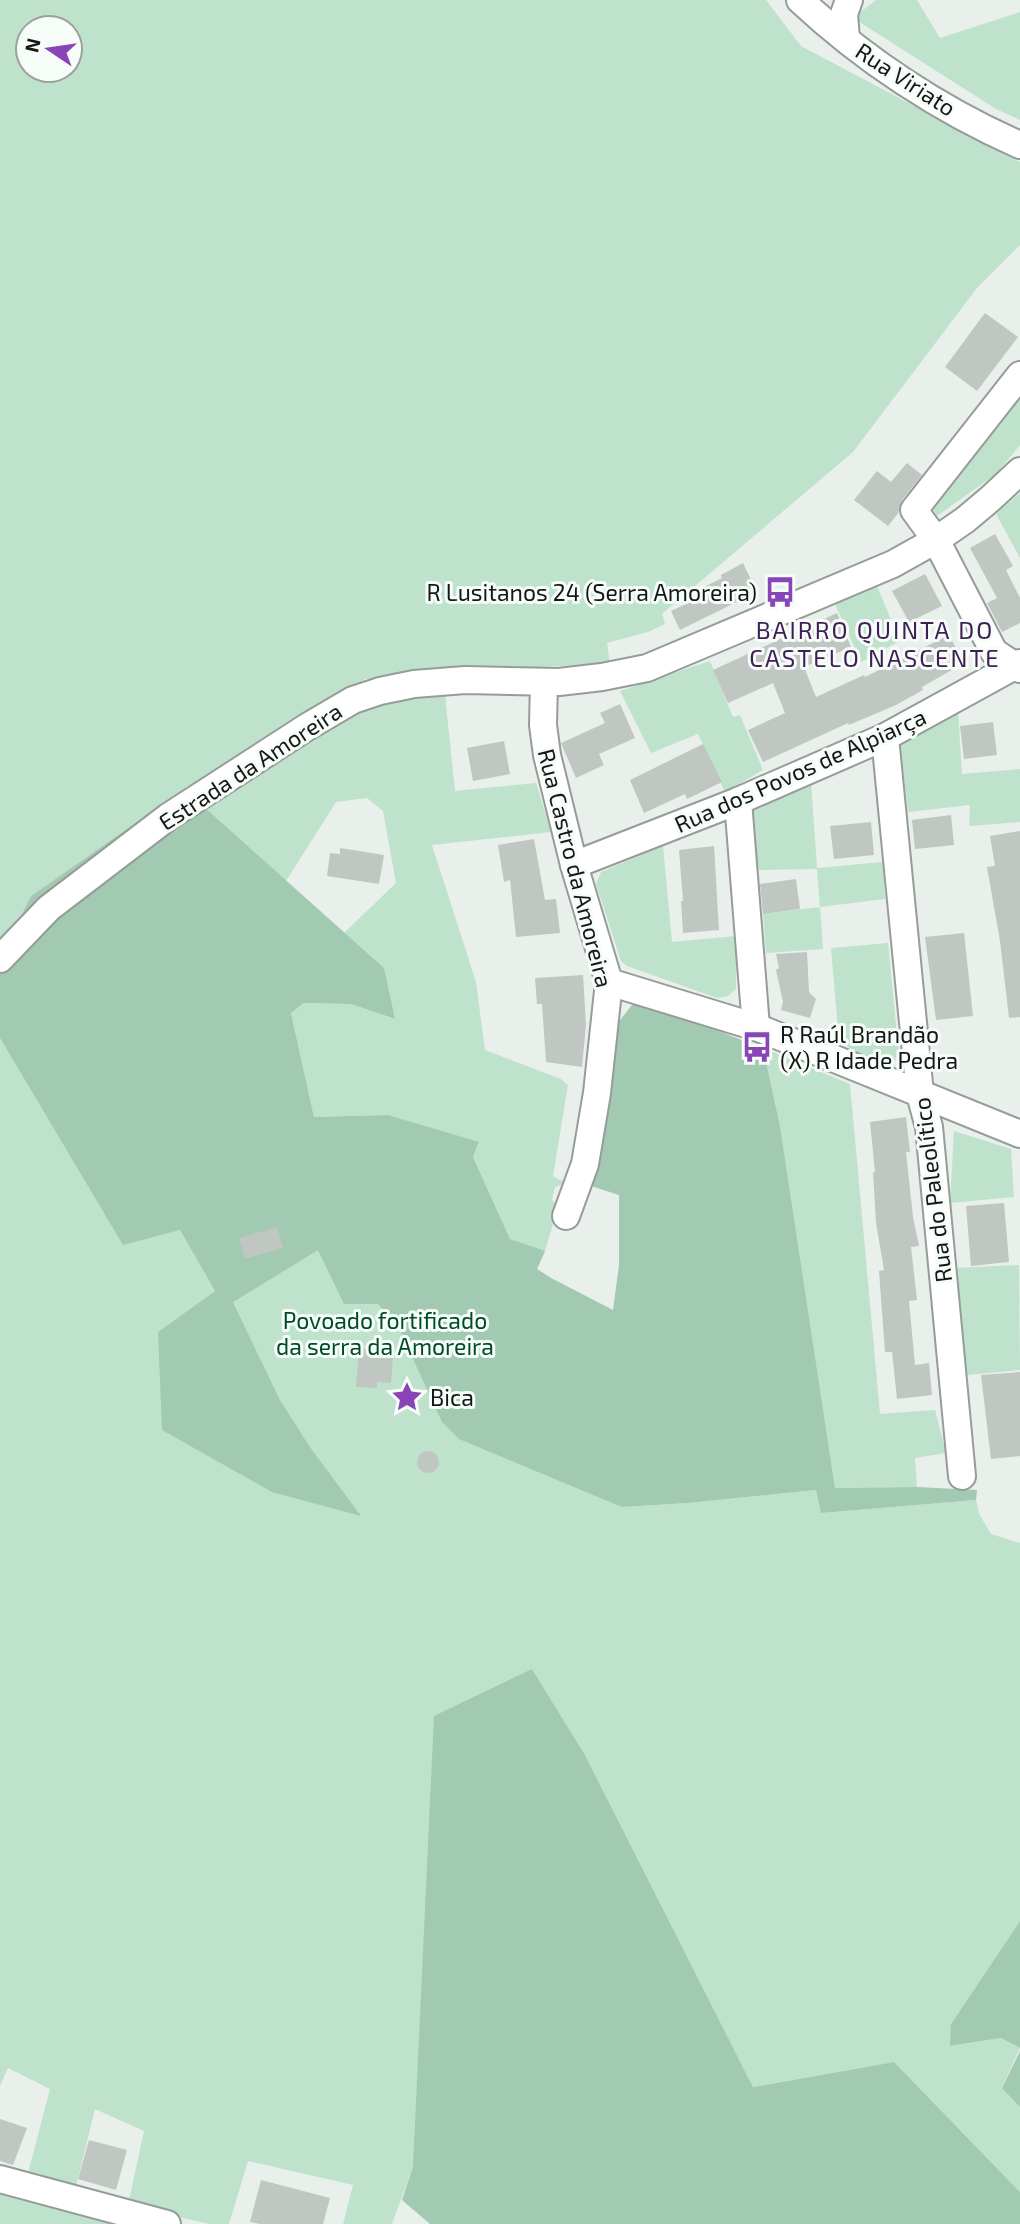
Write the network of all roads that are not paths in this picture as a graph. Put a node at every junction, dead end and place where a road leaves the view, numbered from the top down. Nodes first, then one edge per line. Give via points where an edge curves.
1 (849, 0) edge
2 (817, 4) edge
3 (846, 39) junction
4 (1020, 145) edge
5 (1020, 375) edge
6 (1020, 471) edge
7 (936, 540) junction
8 (1019, 666) edge
9 (544, 682) junction
10 (886, 737) junction
11 (738, 801) junction
12 (574, 865) junction
13 (0, 959) edge
14 (609, 982) junction
15 (756, 1027) junction
16 (920, 1094) junction
17 (1020, 1134) edge
18 (566, 1216) dead end
19 (962, 1476) dead end
20 (0, 2179) edge
21 (167, 2224) edge

1 - 3 street via 844,14
2 - 3 street, Rua Viriato
3 - 4 street, Rua Viriato via 923,94
5 - 7 street via 914,510
6 - 7 street, Estrada da Amoreira
7 - 8 street via 994,652
7 - 9 street, Estrada da Amoreira via 880,570 647,668
8 - 10 street, Rua dos Povos de Alpiarça
9 - 12 street, Rua Castro da Amoreira via 544,738
9 - 13 street, Estrada da Amoreira via 414,684 342,706 168,817 48,908
10 - 11 street, Rua dos Povos de Alpiarça
10 - 16 street, Rua do Paleolítico
11 - 12 street, Rua dos Povos de Alpiarça
11 - 15 street
12 - 14 street, Rua Castro da Amoreira
14 - 15 street
14 - 18 street, Rua Castro da Amoreira via 585,1164
15 - 16 street
16 - 17 street
16 - 19 street, Rua do Paleolítico via 929,1127
20 - 21 street

